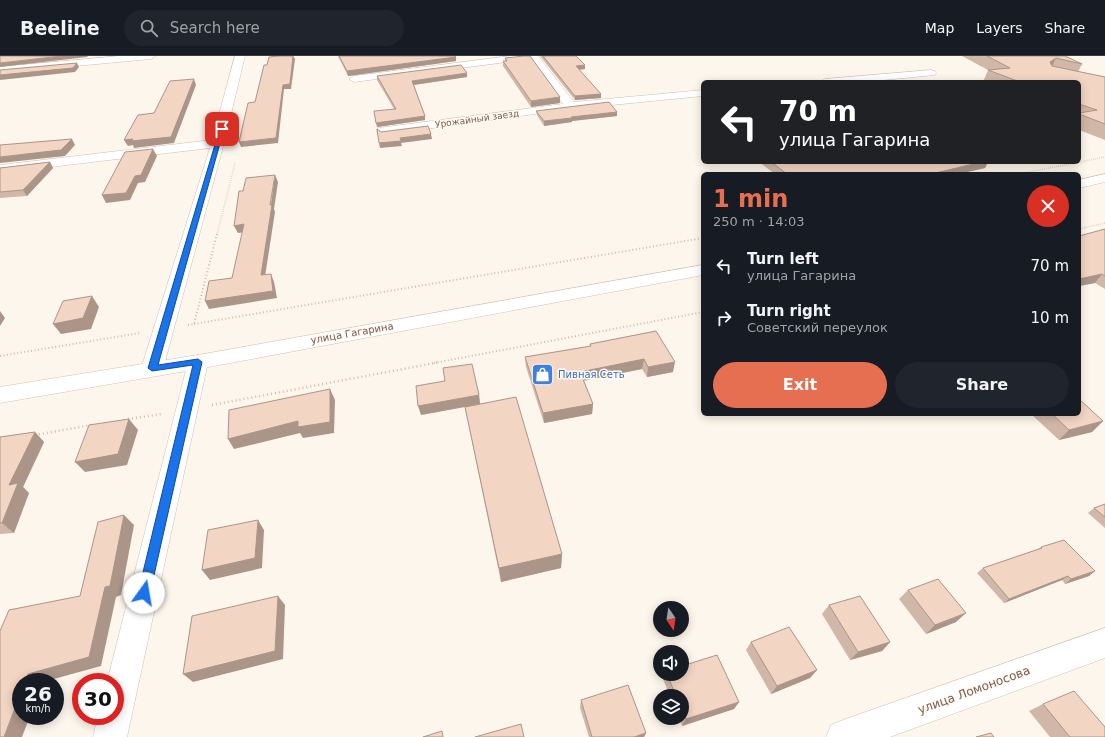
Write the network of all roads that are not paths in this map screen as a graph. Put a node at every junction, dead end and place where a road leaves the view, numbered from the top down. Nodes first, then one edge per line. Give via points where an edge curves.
1 (151, 56) edge
2 (240, 56) edge
3 (533, 56) edge
4 (0, 70) edge
5 (931, 73) dead end
6 (354, 78) edge
7 (849, 80) edge
8 (701, 93) edge
9 (571, 106) junction
10 (382, 131) edge
11 (218, 143) junction
12 (0, 169) edge
13 (1105, 178) edge
14 (1081, 184) edge
15 (701, 270) edge
16 (198, 362) junction
17 (152, 368) junction
18 (0, 395) edge
19 (1105, 643) edge
20 (124, 676) edge
21 (113, 725) edge
22 (110, 737) edge
23 (843, 737) edge

1 - 4 street
2 - 11 street
3 - 6 street
3 - 9 street
5 - 7 street
8 - 9 street, Урожайный заезд
9 - 10 street, Урожайный заезд
11 - 12 street
11 - 17 street
13 - 14 street
15 - 16 street, улица Гагарина
16 - 17 street, улица Гагарина
16 - 20 street
17 - 18 street, улица Гагарина
19 - 23 street, улица Ломоносова
21 - 22 street

